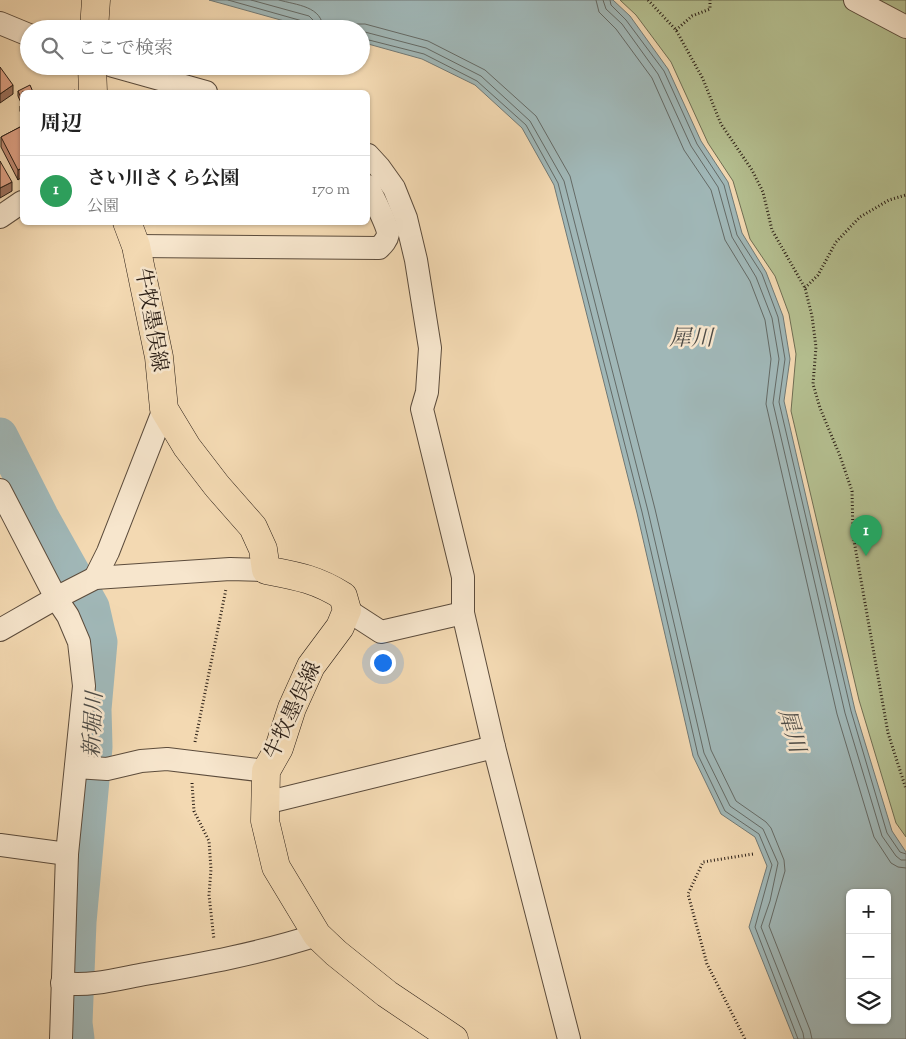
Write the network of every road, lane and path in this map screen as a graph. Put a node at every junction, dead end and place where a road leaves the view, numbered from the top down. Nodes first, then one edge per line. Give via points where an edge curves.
1 (96, 0) edge
2 (648, 0) edge
3 (710, 0) edge
4 (855, 0) edge
5 (95, 20) edge
6 (0, 23) edge
7 (906, 27) edge
8 (676, 30) junction
9 (20, 31) edge
10 (92, 75) edge
11 (145, 75) edge
12 (93, 90) edge
13 (199, 90) edge
14 (370, 157) edge
15 (370, 191) edge
16 (906, 195) edge
17 (20, 203) edge
18 (0, 217) edge
19 (132, 234) edge
20 (805, 288) junction
21 (164, 409) junction
22 (0, 490) edge
23 (230, 569) junction
24 (266, 570) junction
25 (95, 578) junction
26 (56, 598) junction
27 (347, 610) junction
28 (463, 613) junction
29 (0, 630) edge
30 (494, 747) junction
31 (191, 761) junction
32 (79, 767) junction
33 (266, 771) junction
34 (906, 789) edge
35 (265, 802) junction
36 (0, 845) edge
37 (67, 854) junction
38 (753, 854) dead end
39 (317, 935) junction
40 (216, 962) junction
41 (72, 984) junction
42 (61, 1039) edge
43 (454, 1039) edge
44 (569, 1039) edge
45 (745, 1039) edge

1 - 5 main road
2 - 8 path
3 - 8 path via 710,8 692,16
4 - 7 street
6 - 9 street
8 - 20 path via 703,79 722,124 763,192 772,230
10 - 12 main road
11 - 13 street
14 - 28 street via 394,188 406,218 416,260 430,348 427,392 422,409 463,577
15 - 19 street via 388,234 379,248
16 - 20 path via 889,200 860,217 836,242 818,275
17 - 18 street
19 - 21 main road, 牛牧墨俣線 via 159,356
20 - 34 path via 816,347 813,384 852,491 853,536 886,724
21 - 24 main road, 牛牧墨俣線 via 199,463 253,528 263,549
21 - 25 street
22 - 26 street
23 - 24 street
23 - 25 street
23 - 31 path
24 - 27 main road via 323,584 343,596
25 - 26 street
26 - 29 street
26 - 32 street via 79,642 84,686
27 - 28 street via 381,632
27 - 33 main road, 牛牧墨俣線 via 340,627 312,666 292,708 279,748
28 - 30 street
30 - 35 street
30 - 44 street
31 - 32 street via 141,761 107,769
31 - 33 street
31 - 40 path via 194,811 209,841 209,895
32 - 37 street
33 - 35 main road, 牛牧墨俣線
35 - 39 main road, 牛牧墨俣線 via 265,821 276,867
36 - 37 street
37 - 41 street
38 - 45 path via 703,862 688,894 708,964
39 - 40 street
39 - 43 main road, 牛牧墨俣線 via 387,994
40 - 41 street
41 - 42 street

